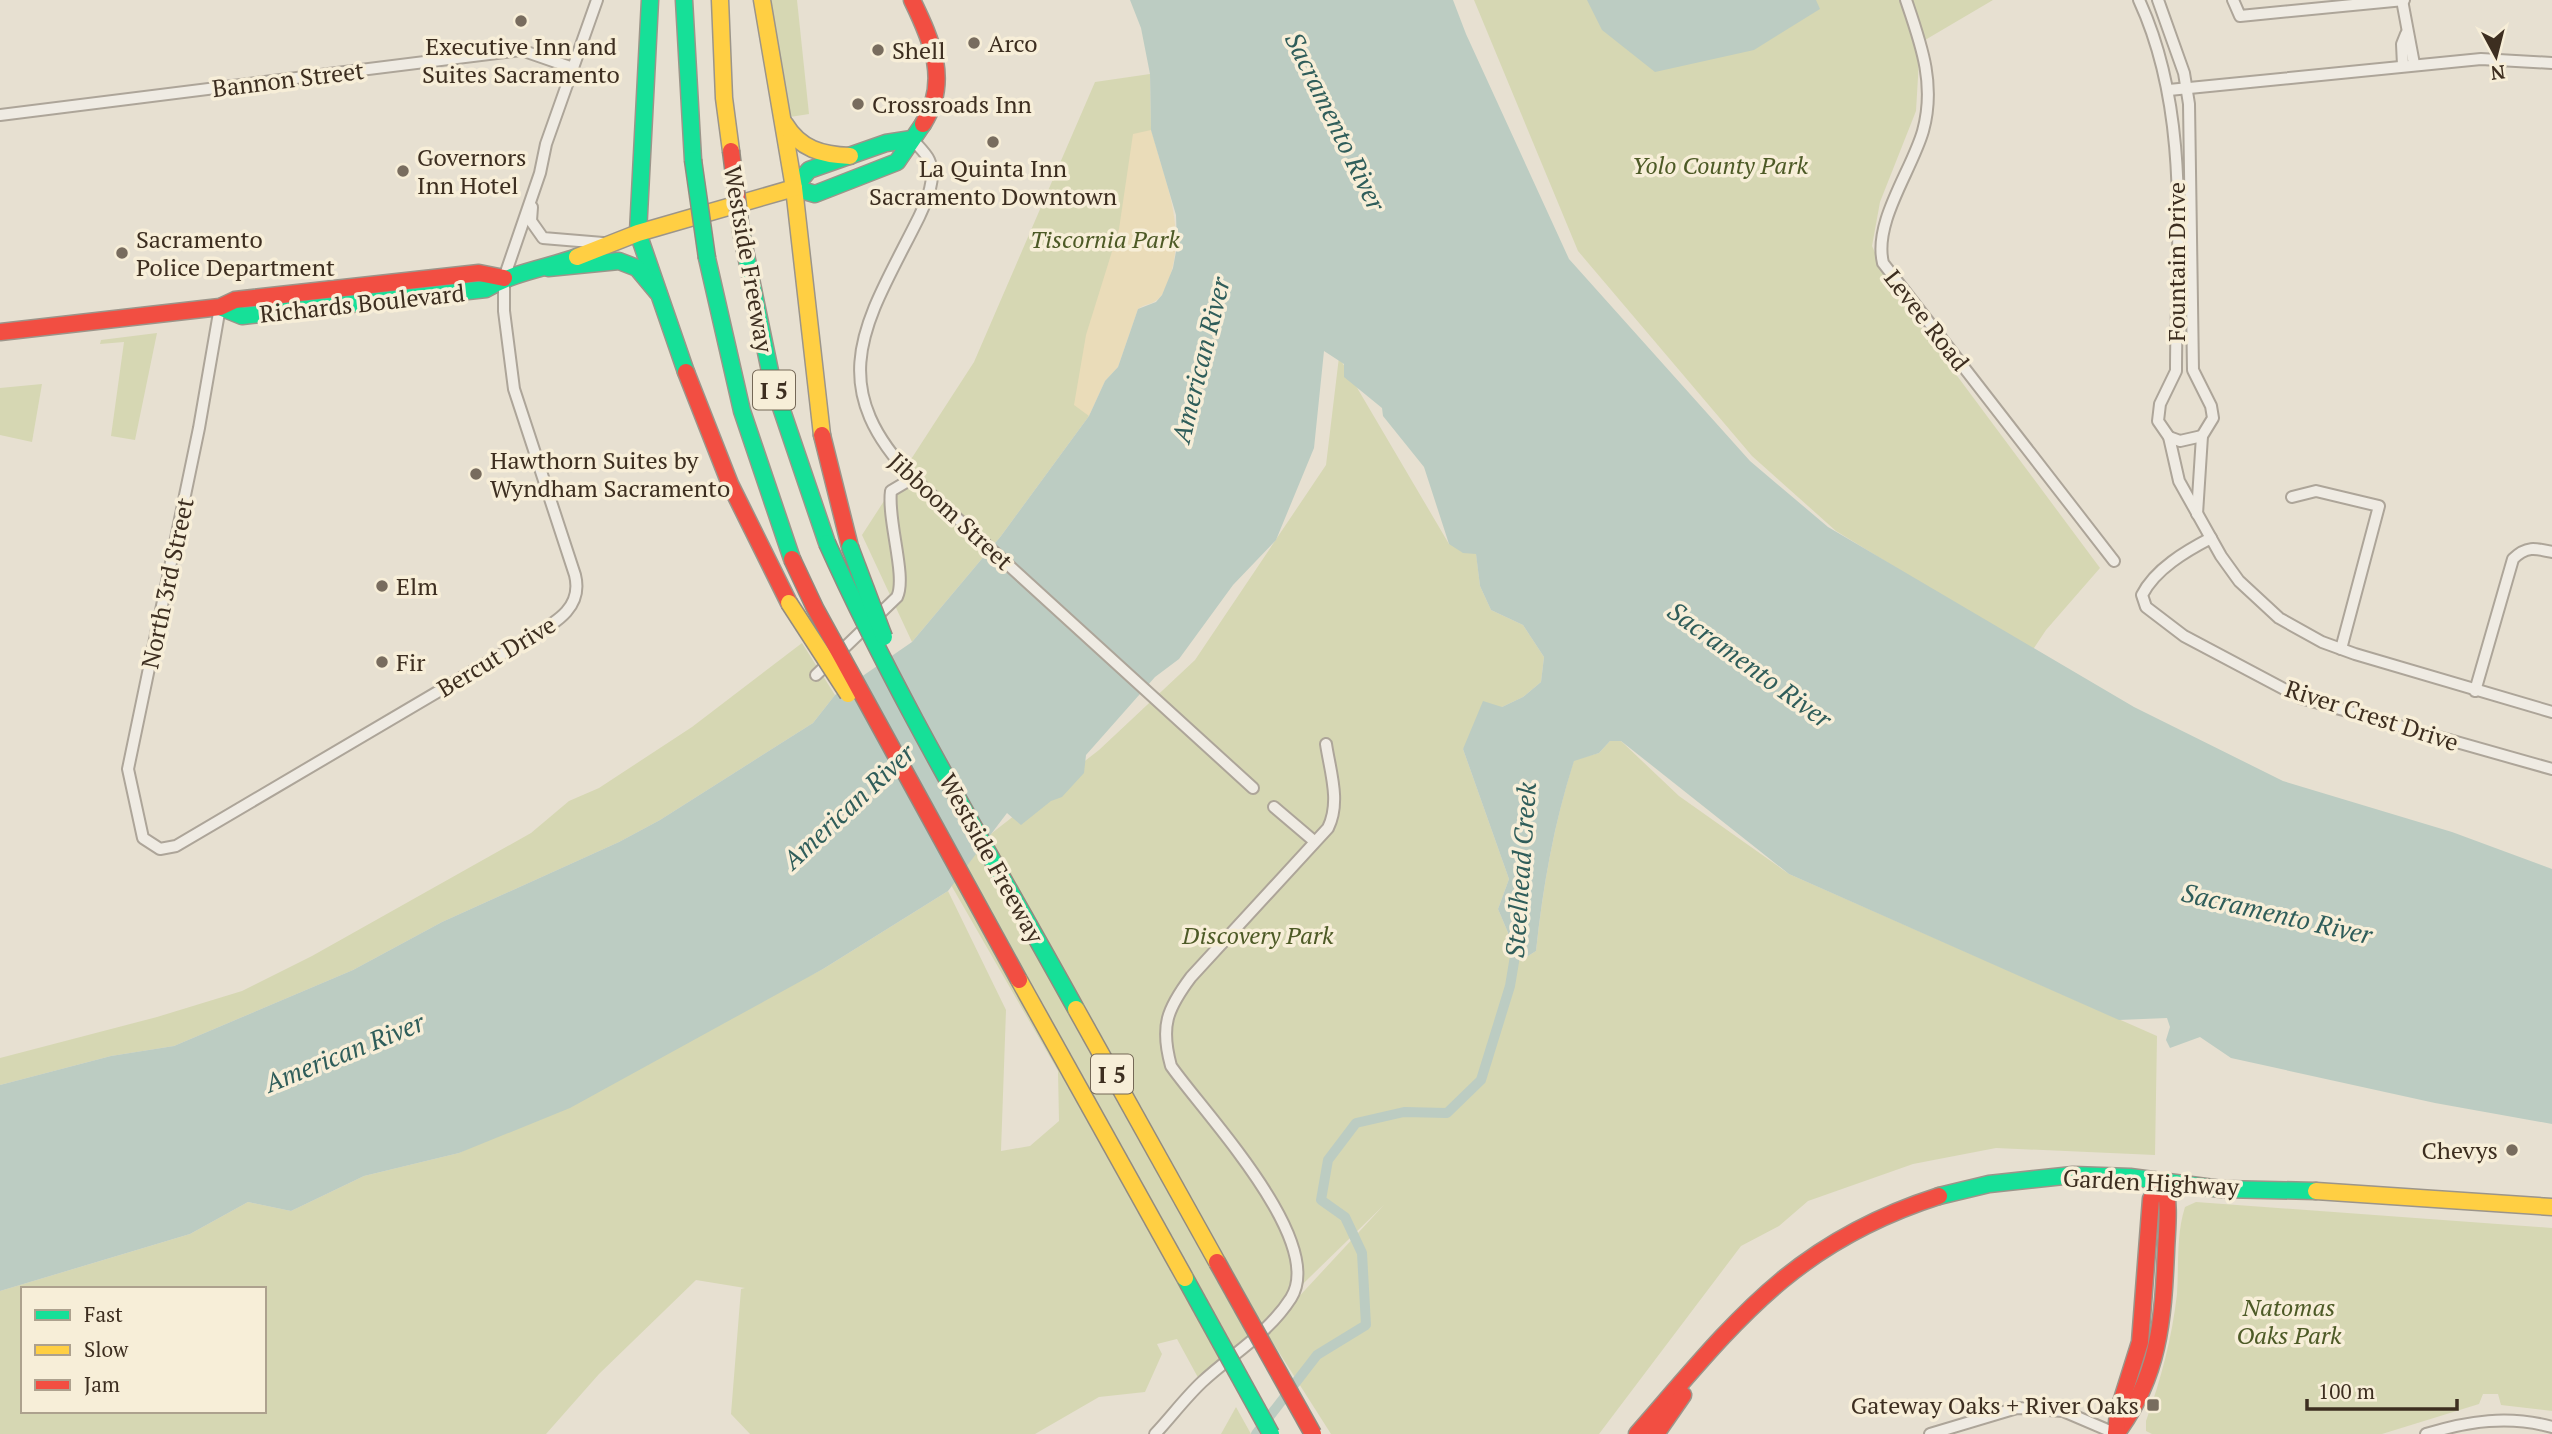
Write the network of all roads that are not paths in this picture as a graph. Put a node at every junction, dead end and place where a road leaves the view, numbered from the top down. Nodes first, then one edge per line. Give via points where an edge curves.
1 (597, 0) edge
2 (650, 0) edge
3 (684, 0) edge
4 (720, 0) edge
5 (762, 0) edge
6 (912, 0) edge
7 (1906, 0) edge
8 (2139, 0) edge
9 (2158, 0) edge
10 (2234, 0) edge
11 (2403, 0) edge
12 (2552, 63) edge
13 (2409, 64) junction
14 (573, 68) junction
15 (2186, 87) junction
16 (2169, 90) junction
17 (779, 110) junction
18 (0, 115) edge
19 (912, 139) junction
20 (850, 156) junction
21 (794, 188) junction
22 (534, 191) junction
23 (638, 233) junction
24 (610, 243) junction
25 (548, 268) junction
26 (503, 278) junction
27 (660, 296) junction
28 (220, 307) junction
29 (0, 332) edge
30 (2202, 436) junction
31 (2169, 437) junction
32 (913, 478) junction
33 (2292, 497) dead end
34 (2197, 516) junction
35 (2211, 538) junction
36 (2552, 552) edge
37 (2114, 561) dead end
38 (2341, 649) junction
39 (816, 675) dead end
40 (2475, 691) junction
41 (2552, 712) edge
42 (912, 714) junction
43 (1326, 744) dead end
44 (2552, 769) edge
45 (1254, 788) dead end
46 (1274, 807) dead end
47 (933, 825) junction
48 (1314, 841) junction
49 (160, 849) joint
50 (2164, 1182) junction
51 (2552, 1207) edge
52 (1717, 1344) junction
53 (2552, 1427) edge
54 (1155, 1434) edge
55 (1270, 1434) edge
56 (1313, 1434) edge
57 (1637, 1434) edge
58 (1656, 1434) edge
59 (1930, 1434) edge
60 (2117, 1434) edge
61 (2426, 1434) edge

1 - 14 street, Bercut Drive
2 - 23 main road
3 - 47 main road, Westside Freeway / I 5, bridge via 693,160 721,343 736,399 792,559
4 - 42 main road, Westside Freeway / I 5, bridge via 724,98 741,231 772,381 827,543
5 - 17 main road
6 - 19 main road via 929,35 938,73 935,103
7 - 37 street, Levee Road via 1924,50 1927,109 1882,236 1883,263
8 - 16 street, Fountain Drive
9 - 15 street, Fountain Drive
10 - 11 street via 2240,16
11 - 13 street
12 - 13 street via 2481,59
13 - 15 street
14 - 18 street, Bannon Street via 522,50
14 - 22 street, Bercut Drive via 545,144
15 - 16 street
15 - 30 street, Fountain Drive via 2192,135 2193,370 2213,418
16 - 31 street, Fountain Drive via 2175,134 2176,371 2157,414
17 - 20 main road via 792,138 807,150
17 - 21 main road
19 - 20 main road, Richards Boulevard
19 - 21 main road, Richards Boulevard via 897,162 887,167 815,194
19 - 32 street, Jibboom Street via 929,160 931,188 872,314 860,374 876,434
20 - 21 main road, Richards Boulevard via 808,170
21 - 23 main road, Richards Boulevard
21 - 42 main road, bridge via 825,454 850,547
22 - 24 street via 531,221 539,235 552,241
22 - 26 street, Bercut Drive
23 - 24 main road, Richards Boulevard
23 - 27 main road
24 - 25 main road, Richards Boulevard
25 - 26 main road, Richards Boulevard
25 - 27 main road via 619,261 637,268
26 - 28 main road, Richards Boulevard via 485,289 242,316
26 - 49 street, Bercut Drive via 514,389 576,582 569,610 176,846
27 - 47 main road, bridge via 727,479 789,603
28 - 29 main road, Richards Boulevard
28 - 49 street, North 3rd Street via 128,769 143,838
30 - 31 street via 2180,441
30 - 34 street, Fountain Drive
31 - 34 street, Fountain Drive via 2179,481
32 - 39 street via 899,486 890,499 900,591
32 - 45 street, Jibboom Street
33 - 38 street via 2316,491 2379,506
34 - 35 street, Fountain Drive
35 - 38 street, Fountain Drive via 2239,581 2260,602 2300,631
35 - 44 street, River Crest Drive via 2178,557 2142,595 2146,607 2184,636 2301,698
36 - 40 street via 2532,547 2513,559
38 - 40 street, Fountain Drive
40 - 41 street, Fountain Drive
42 - 56 main road, Westside Freeway / I 5, bridge
43 - 48 street via 1334,816
46 - 48 street
47 - 55 main road, Westside Freeway / I 5, bridge
48 - 54 street via 1191,978 1171,1003 1166,1023 1171,1066 1282,1217 1298,1264 1297,1280 1292,1296 1275,1318 1201,1383
50 - 51 main road, Garden Highway
50 - 52 main road, Garden Highway via 2096,1175 2023,1178 1965,1188 1917,1203 1849,1232 1797,1266
50 - 60 main road via 2169,1201 2158,1342 2133,1416
52 - 57 main road, Garden Highway
52 - 58 main road, Garden Highway
53 - 61 street via 2489,1420
59 - 60 street via 2017,1408 2063,1411

